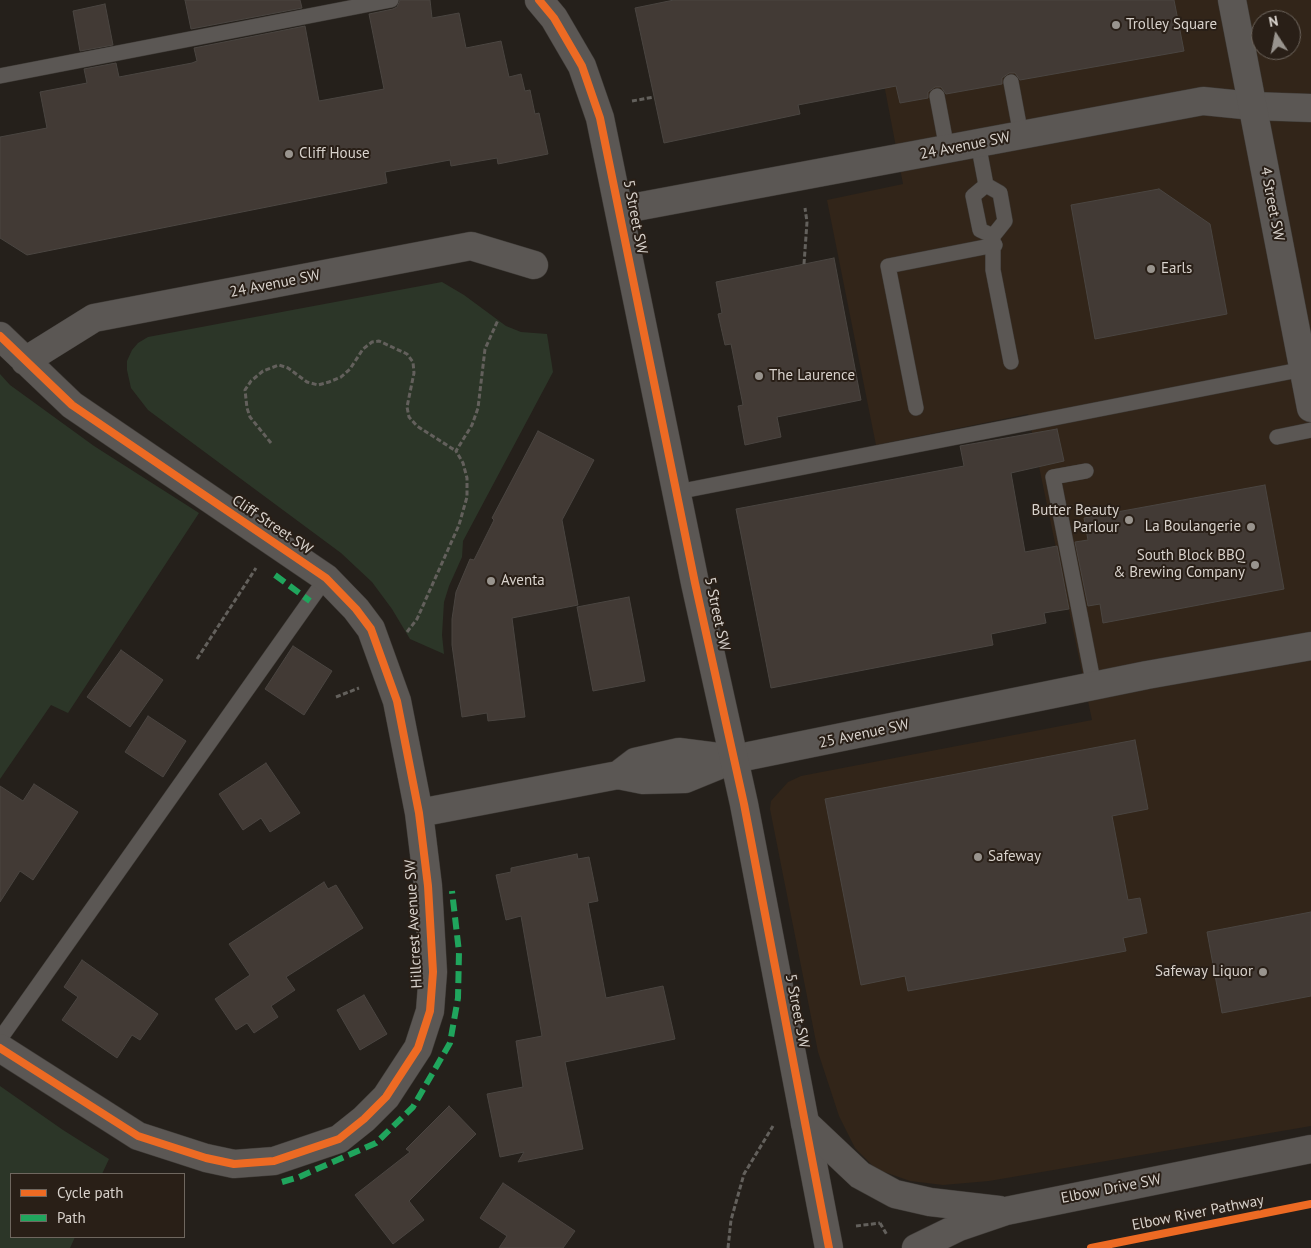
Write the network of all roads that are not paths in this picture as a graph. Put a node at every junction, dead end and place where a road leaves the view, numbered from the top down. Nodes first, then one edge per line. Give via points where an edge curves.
1 (391, 0) edge
2 (539, 0) edge
3 (1232, 0) edge
4 (0, 76) edge
5 (1011, 82) dead end
6 (937, 96) dead end
7 (1253, 106) junction
8 (1311, 108) edge
9 (1021, 135) junction
10 (978, 143) junction
11 (947, 149) junction
12 (986, 185) junction
13 (620, 210) junction
14 (994, 241) junction
15 (534, 265) dead end
16 (0, 336) edge
17 (25, 361) junction
18 (1011, 362) dead end
19 (1307, 374) edge
20 (916, 408) dead end
21 (1311, 408) edge
22 (1311, 430) edge
23 (1277, 437) dead end
24 (1086, 471) dead end
25 (677, 492) junction
26 (326, 578) junction
27 (1311, 646) edge
28 (1094, 686) junction
29 (734, 759) junction
30 (419, 813) junction
31 (0, 1039) edge
32 (0, 1048) edge
33 (805, 1124) junction
34 (1311, 1149) edge
35 (1006, 1211) junction
36 (829, 1248) edge
37 (916, 1248) edge

1 - 4 lane
2 - 13 street, 5 Street SW via 569,42 592,92
3 - 7 street, 4 Street SW
5 - 9 lane
6 - 11 lane
7 - 8 street, 24 Avenue SW
7 - 9 street, 24 Avenue SW via 1203,101
7 - 19 street, 4 Street SW
9 - 10 street, 24 Avenue SW
10 - 11 street, 24 Avenue SW
10 - 12 lane
11 - 13 street, 24 Avenue SW
12 - 14 lane via 1000,193 1005,221
12 - 14 lane via 973,196 980,230
13 - 25 street, 5 Street SW
14 - 18 lane via 993,270
14 - 20 lane via 888,266
15 - 17 street, 24 Avenue SW via 472,246 94,318
16 - 17 street, Cliff Street SW
17 - 26 street, Cliff Street SW via 72,405
19 - 21 street, 4 Street SW
19 - 25 lane
22 - 23 lane
24 - 28 lane via 1053,477
25 - 29 street, 5 Street SW
26 - 30 street, Cliff Street SW via 371,629 397,701
26 - 31 lane
27 - 28 street, 25 Avenue SW
28 - 29 street, 25 Avenue SW
29 - 30 street, 25 Avenue SW via 679,752 635,762 618,775
29 - 33 street, 5 Street SW
30 - 32 street, Hillcrest Avenue SW via 428,886 433,972 430,1011 418,1048 386,1097 339,1139 274,1161 234,1164 206,1158 138,1136
33 - 35 street via 860,1175 895,1194 930,1202
33 - 36 street, 5 Street SW
34 - 35 street, Elbow Drive SW
35 - 37 street, Elbow Drive SW via 959,1227

